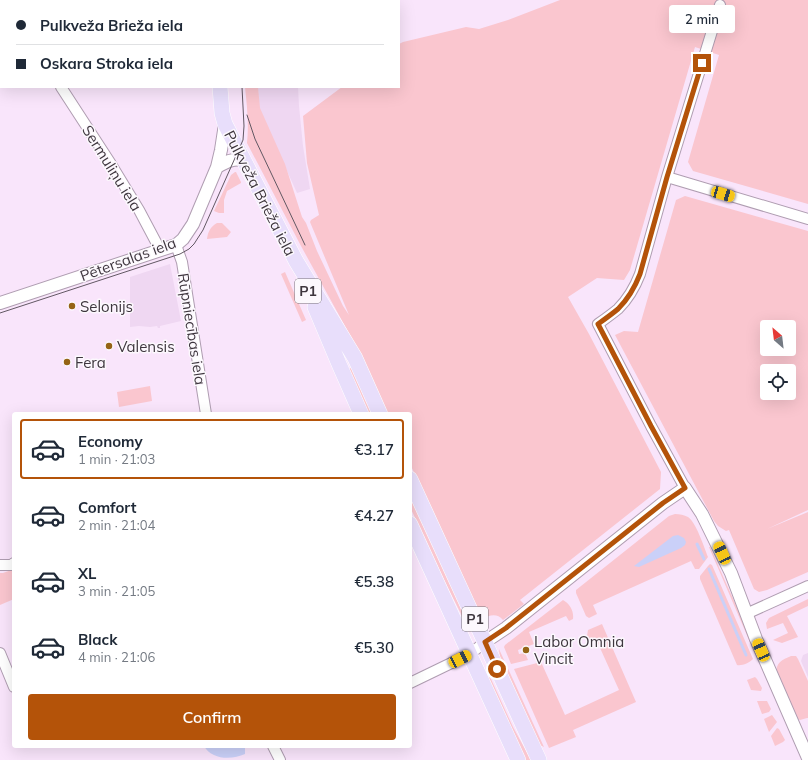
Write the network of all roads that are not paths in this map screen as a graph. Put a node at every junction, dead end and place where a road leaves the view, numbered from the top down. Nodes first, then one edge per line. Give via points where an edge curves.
1 (720, 5) dead end
2 (62, 88) edge
3 (220, 88) edge
4 (225, 124) junction
5 (243, 160) junction
6 (217, 167) junction
7 (667, 177) junction
8 (808, 219) edge
9 (176, 245) junction
10 (159, 251) junction
11 (296, 261) junction
12 (0, 302) edge
13 (355, 358) junction
14 (339, 364) junction
15 (206, 412) edge
16 (360, 412) edge
17 (379, 412) edge
18 (412, 483) edge
19 (685, 488) junction
20 (412, 528) edge
21 (12, 564) edge
22 (0, 565) edge
23 (808, 586) edge
24 (746, 614) junction
25 (485, 642) junction
26 (0, 653) edge
27 (470, 654) junction
28 (12, 682) edge
29 (412, 682) edge
30 (275, 748) edge
31 (808, 758) edge
32 (280, 760) edge
33 (518, 760) edge
34 (539, 760) edge

1 - 7 street
2 - 10 street, Sermuliņu iela via 127,190
3 - 4 main road, P1
4 - 5 main road, Pulkveža Brieža iela / P1
4 - 6 street, Pētersalas iela
5 - 6 street via 229,161
5 - 11 main road, Pulkveža Brieža iela / P1
6 - 9 street, Pētersalas iela via 193,224
7 - 8 street
7 - 19 street via 635,285 619,308 598,324
9 - 10 street, Pētersalas iela
9 - 15 street, Rūpniecības iela via 182,262
10 - 12 street, Pētersalas iela
11 - 13 main road, Pulkveža Brieža iela / P1
11 - 14 main road, Pulkveža Brieža iela / P1
13 - 14 main road via 343,354 339,358
13 - 17 main road, Pulkveža Brieža iela / P1
14 - 16 main road, Pulkveža Brieža iela / P1
18 - 25 main road, P1
19 - 24 street via 702,514 732,573
19 - 25 street
20 - 27 main road, P1
21 - 22 street
23 - 24 street
24 - 31 street
25 - 27 street
25 - 34 main road, P1
26 - 28 street
27 - 29 street
27 - 33 main road, P1
30 - 32 street

